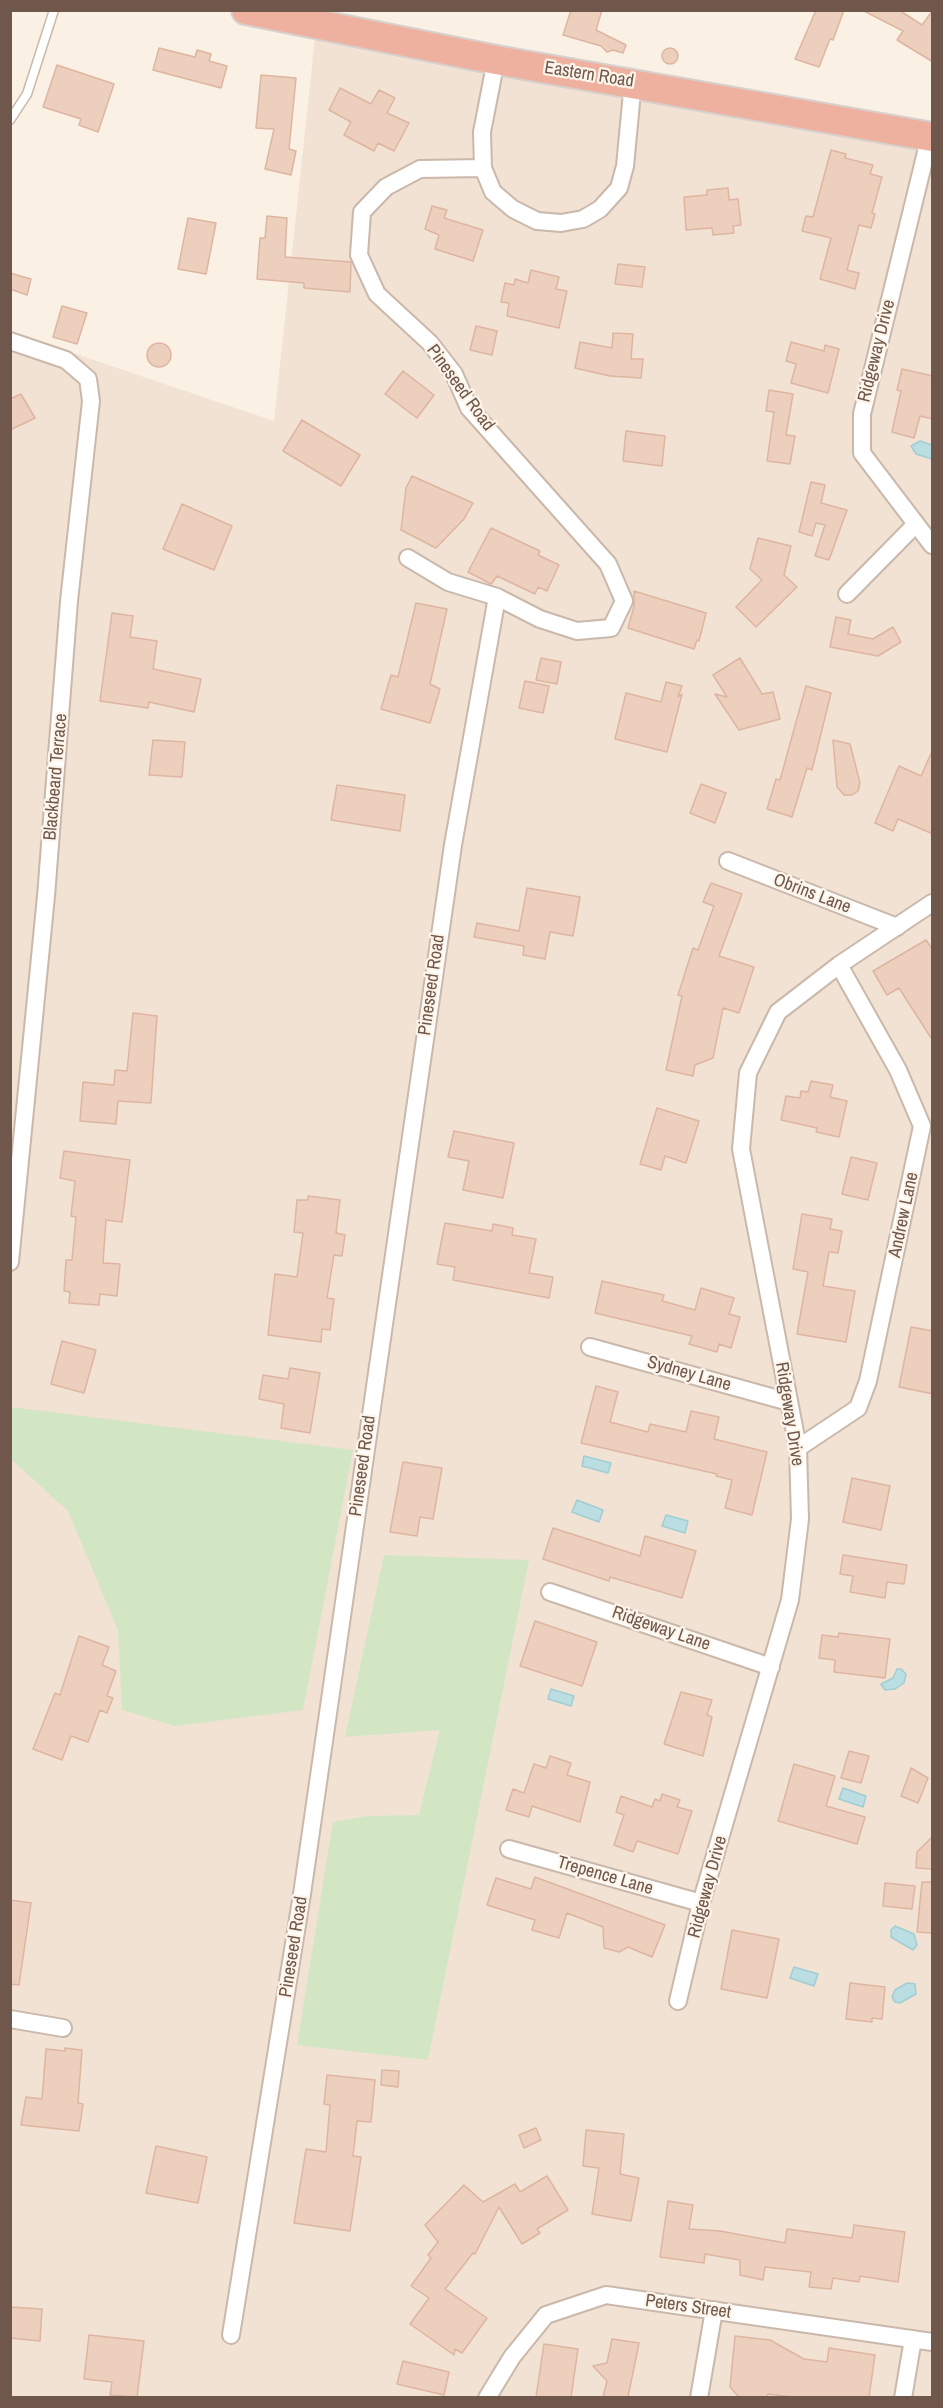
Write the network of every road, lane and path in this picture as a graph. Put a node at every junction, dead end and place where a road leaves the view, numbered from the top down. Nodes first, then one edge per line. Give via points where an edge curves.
1 (54, 10) edge
2 (246, 10) edge
3 (496, 60) junction
4 (633, 82) junction
5 (10, 120) edge
6 (932, 137) edge
7 (483, 168) junction
8 (10, 341) edge
9 (916, 524) junction
10 (933, 545) edge
11 (408, 558) dead end
12 (847, 594) dead end
13 (497, 597) junction
14 (728, 861) dead end
15 (933, 903) edge
16 (897, 927) junction
17 (840, 965) junction
18 (10, 1262) edge
19 (590, 1347) dead end
20 (789, 1402) junction
21 (798, 1448) junction
22 (550, 1592) dead end
23 (771, 1667) junction
24 (508, 1849) dead end
25 (701, 1904) junction
26 (678, 2001) dead end
27 (10, 2019) edge
28 (63, 2028) dead end
29 (714, 2310) junction
30 (231, 2336) dead end
31 (913, 2339) junction
32 (933, 2342) edge
33 (487, 2397) edge
34 (699, 2397) edge
35 (903, 2397) edge

1 - 5 lane via 27,94
2 - 3 highway, Eastern Road
3 - 4 highway, Eastern Road
3 - 7 street via 482,132
4 - 6 highway, Eastern Road
4 - 7 street via 625,166 619,188 600,209 583,219 561,223 537,221 513,209 493,192
6 - 9 street, Ridgeway Drive via 862,414 862,453
7 - 13 street, Pineseed Road via 420,169 386,187 362,212 359,255 377,294 430,343 454,374 470,408 608,564 624,601 611,628 577,631 540,619
8 - 18 street, Blackbeard Terrace via 66,360 88,379 92,401 69,601 47,884
9 - 10 street, Ridgeway Drive
9 - 12 street
11 - 13 street, Pineseed Road via 448,582
13 - 30 street, Pineseed Road via 453,845 302,1894
14 - 16 street, Obrins Lane
15 - 16 street, Ridgeway Drive
16 - 17 street, Ridgeway Drive
17 - 20 street, Ridgeway Drive via 778,1012 748,1073 741,1149
17 - 21 street, Andrew Lane via 898,1070 922,1126 868,1381 858,1408
19 - 20 street, Sydney Lane
20 - 21 street, Ridgeway Drive
21 - 23 street, Ridgeway Drive via 799,1530 790,1600
22 - 23 street, Ridgeway Lane
23 - 25 street, Ridgeway Drive
24 - 25 street, Trepence Lane
25 - 26 street, Ridgeway Drive
27 - 28 street
29 - 31 street, Peters Street
29 - 33 street, Peters Street via 606,2295 546,2315 512,2357
29 - 34 street
31 - 32 street, Peters Street
31 - 35 street

